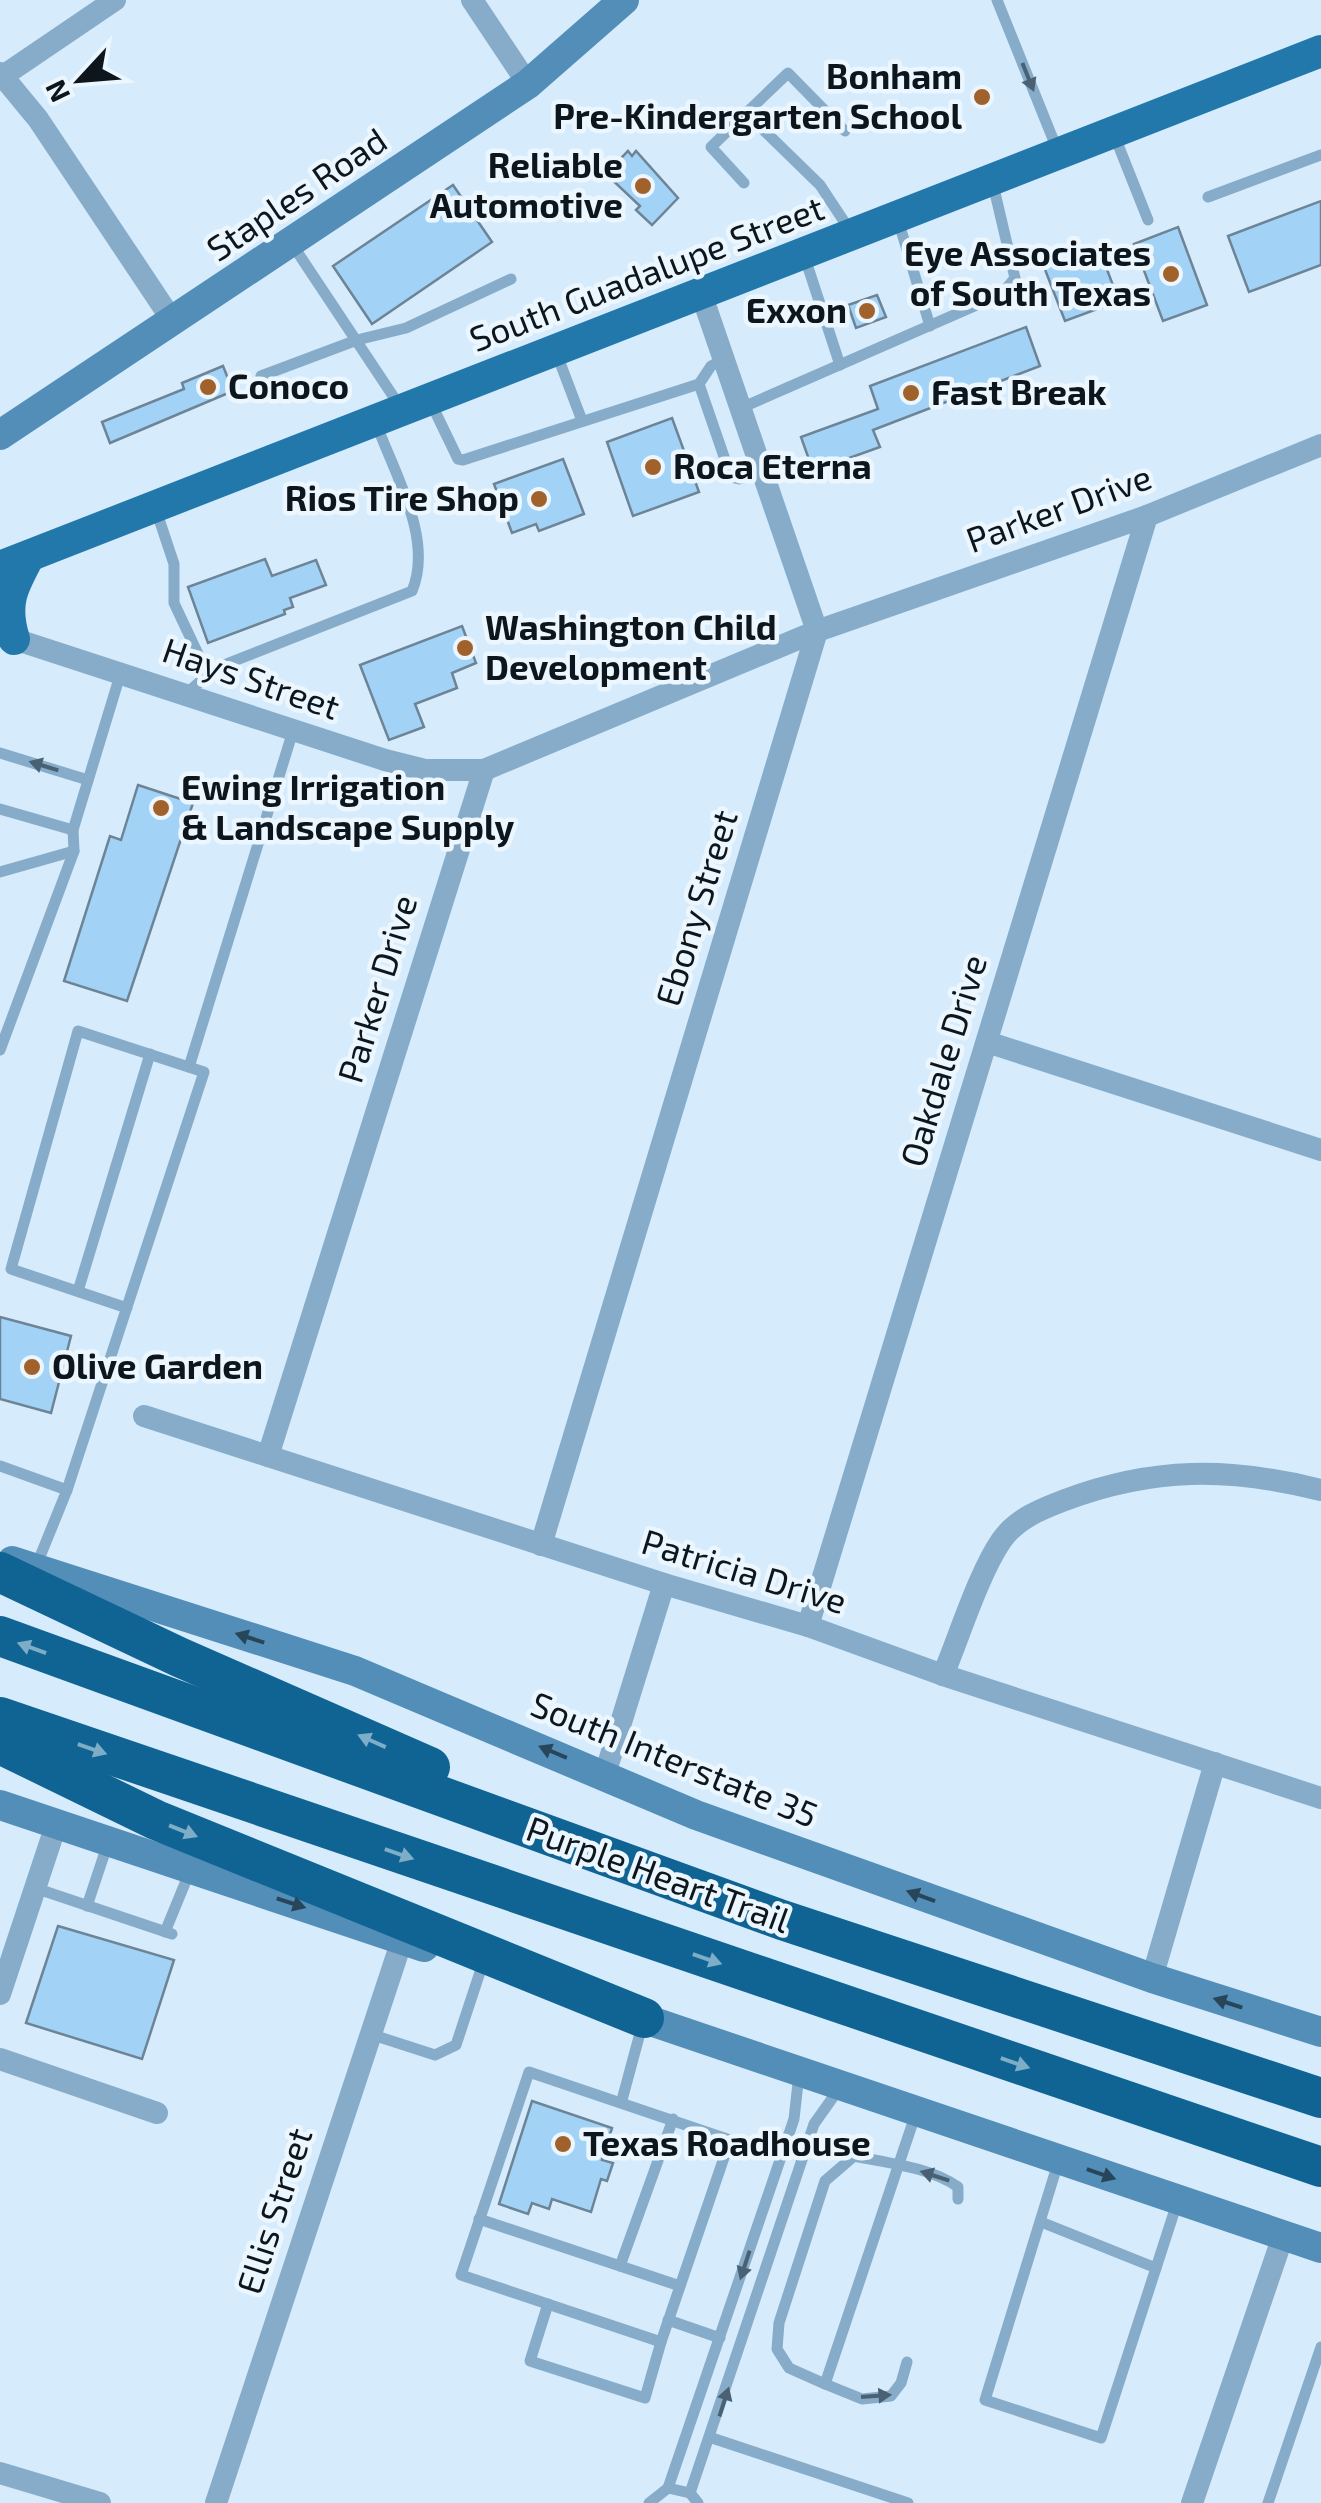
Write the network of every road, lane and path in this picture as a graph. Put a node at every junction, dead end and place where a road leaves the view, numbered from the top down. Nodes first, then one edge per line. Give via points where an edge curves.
1 (116, 0) edge
2 (472, 0) edge
3 (624, 0) edge
4 (998, 0) edge
5 (1321, 51) edge
6 (1, 76) edge
7 (528, 84) junction
8 (746, 112) junction
9 (845, 130) dead end
10 (1114, 132) junction
11 (1058, 154) junction
12 (1321, 155) edge
13 (992, 180) junction
14 (744, 183) dead end
15 (1208, 197) dead end
16 (898, 218) junction
17 (1148, 220) dead end
18 (853, 236) junction
19 (292, 244) junction
20 (804, 256) junction
21 (511, 280) dead end
22 (702, 296) junction
23 (174, 323) junction
24 (930, 326) junction
25 (356, 340) junction
26 (556, 352) junction
27 (724, 359) junction
28 (840, 365) junction
29 (260, 376) dead end
30 (700, 384) junction
31 (741, 408) junction
32 (403, 412) junction
33 (582, 418) junction
34 (0, 434) edge
35 (1321, 445) edge
36 (763, 472) junction
37 (154, 506) junction
38 (1147, 516) junction
39 (14, 562) edge
40 (817, 630) junction
41 (4, 636) edge
42 (120, 672) junction
43 (208, 675) junction
44 (185, 696) junction
45 (293, 731) junction
46 (0, 753) edge
47 (484, 770) junction
48 (88, 780) junction
49 (0, 809) edge
50 (74, 830) junction
51 (74, 850) junction
52 (0, 872) edge
53 (986, 1042) junction
54 (0, 1050) edge
55 (150, 1054) junction
56 (189, 1067) junction
57 (1321, 1150) edge
58 (5, 1267) edge
59 (78, 1291) junction
60 (127, 1308) junction
61 (144, 1416) dead end
62 (268, 1456) junction
63 (0, 1466) edge
64 (67, 1490) junction
65 (1321, 1490) edge
66 (540, 1544) junction
67 (0, 1558) edge
68 (18, 1570) edge
69 (664, 1584) junction
70 (808, 1626) junction
71 (0, 1636) edge
72 (943, 1675) junction
73 (0, 1717) edge
74 (0, 1744) edge
75 (1214, 1763) junction
76 (606, 1774) junction
77 (1321, 1798) edge
78 (0, 1804) edge
79 (56, 1825) junction
80 (108, 1842) junction
81 (190, 1870) junction
82 (35, 1888) junction
83 (88, 1906) junction
84 (782, 1920) junction
85 (402, 1940) junction
86 (482, 1966) junction
87 (1152, 1978) junction
88 (0, 1994) edge
89 (644, 2018) junction
90 (1321, 2032) edge
91 (370, 2034) junction
92 (0, 2059) edge
93 (800, 2071) junction
94 (842, 2085) junction
95 (1321, 2098) edge
96 (622, 2100) junction
97 (916, 2111) junction
98 (157, 2113) dead end
99 (673, 2119) junction
100 (1060, 2160) junction
101 (898, 2165) junction
102 (1321, 2167) edge
103 (958, 2199) dead end
104 (1178, 2200) junction
105 (764, 2209) junction
106 (785, 2214) junction
107 (479, 2220) junction
108 (1041, 2222) junction
109 (1284, 2236) junction
110 (1321, 2248) edge
111 (620, 2266) junction
112 (1156, 2268) junction
113 (680, 2286) junction
114 (548, 2304) junction
115 (668, 2320) junction
116 (661, 2342) junction
117 (719, 2342) junction
118 (1321, 2347) edge
119 (741, 2351) junction
120 (907, 2362) dead end
121 (825, 2384) junction
122 (712, 2438) junction
123 (0, 2474) edge
124 (668, 2488) junction
125 (694, 2498) edge
126 (100, 2503) edge
127 (216, 2503) edge
128 (648, 2503) edge
129 (908, 2503) edge
130 (1192, 2503) edge
131 (1268, 2503) edge

1 - 6 street
2 - 7 street
3 - 7 main road, Staples Road
4 -> 11 lane
5 - 10 main road, South Guadalupe Street
6 - 23 street via 38,119
7 - 19 main road, Staples Road
8 - 9 lane via 788,73
8 - 14 lane via 711,147
8 - 18 lane via 820,185
10 - 11 main road, South Guadalupe Street
10 - 17 lane
11 - 13 main road, South Guadalupe Street
12 - 15 lane
13 - 16 main road, South Guadalupe Street
13 - 24 lane via 1015,278 1002,294
16 - 18 main road, South Guadalupe Street
16 - 24 lane
18 - 20 main road, South Guadalupe Street
19 - 23 main road, Staples Road
19 - 25 lane
20 - 22 main road, South Guadalupe Street
20 - 28 lane
21 - 25 lane via 406,328
22 - 26 main road, South Guadalupe Street
22 - 27 street
23 - 34 main road, Staples Road
24 - 28 lane
25 - 29 lane
25 - 32 lane
26 - 32 main road, South Guadalupe Street
26 - 33 lane
27 - 30 lane
27 - 31 street
28 - 31 lane
30 - 33 lane
30 - 36 lane via 731,477
31 - 36 street
32 - 33 lane via 458,460
32 - 37 main road, South Guadalupe Street
32 - 43 lane via 420,545 412,590
35 - 38 street, Parker Drive
36 - 40 street
37 - 39 main road, South Guadalupe Street
37 - 43 lane via 174,564 174,602
38 - 40 street, Parker Drive
38 - 53 street, Oakdale Drive
39 - 41 main road
40 - 47 street, Parker Drive
40 - 66 street, Ebony Street
41 - 42 street, Hays Street
42 - 44 street, Hays Street
42 - 48 lane
43 - 44 lane
44 - 45 street, Hays Street
45 - 47 street, Hays Street via 425,770
45 - 56 lane
48 -> 46 lane
47 - 62 street, Parker Drive
48 - 50 lane
49 - 50 lane
50 - 51 lane
51 - 52 lane
51 - 54 lane
53 - 57 street
53 - 70 street, Oakdale Drive
55 - 56 lane
55 - 58 lane via 78,1032
55 - 59 lane
56 - 60 lane via 204,1072
58 - 59 lane
59 - 60 lane
60 - 64 lane
61 - 62 street, Patricia Drive
62 - 66 street, Patricia Drive
63 - 64 lane
64 - 68 lane
65 - 72 street via 1198,1471 1158,1473 1030,1513 1001,1540
66 - 69 street, Patricia Drive
67 - 68 main road, South Interstate 35
76 -> 68 main road, South Interstate 35 via 355,1672
84 -> 68 highway via 179,1658
69 - 70 street, Patricia Drive
69 - 76 street
70 - 72 street, Patricia Drive
84 -> 71 highway, Purple Heart Trail
72 - 75 street, Patricia Drive
73 -> 102 highway, Purple Heart Trail
74 -> 89 highway via 156,1820
75 - 77 street, Patricia Drive
75 - 87 street
87 -> 76 main road, South Interstate 35 via 696,1814
78 - 79 main road
79 - 80 main road
79 - 82 street
80 - 81 main road
80 - 83 lane
81 - 83 lane via 168,1933
81 -> 85 main road
82 - 83 lane
82 - 88 street
84 - 95 highway, Purple Heart Trail
85 - 86 main road
85 - 91 street, Ellis Street
86 - 89 main road
86 - 91 lane via 456,2045 436,2055
90 -> 87 main road, South Interstate 35
89 - 93 main road
89 - 96 lane
91 - 127 street, Ellis Street
92 - 98 street
93 - 94 main road
93 - 105 lane via 794,2119
94 - 97 main road
94 - 106 lane via 814,2124
96 - 99 lane
96 - 107 lane via 529,2072
97 - 100 main road
97 - 101 lane
99 - 111 lane
99 - 113 lane via 730,2140
100 -> 104 main road
100 - 108 lane
103 -> 101 lane via 958,2187 949,2180
101 - 121 lane
101 - 121 lane via 854,2156 824,2181 779,2322 778,2350 789,2368
104 - 109 main road
104 - 112 lane
105 - 106 lane
105 -> 117 lane
106 - 119 lane
107 - 111 lane
107 - 114 lane via 460,2275
108 - 112 lane
108 - 112 lane via 985,2400 1100,2438
109 - 110 main road
109 - 130 street
111 - 113 lane
113 - 115 lane
114 - 116 lane
114 - 116 lane via 530,2361 645,2398
115 - 116 lane
115 - 117 lane
117 - 119 lane
117 - 124 lane
118 - 131 lane
122 -> 119 lane
121 -> 120 lane via 862,2398 892,2396
122 - 125 lane
122 - 129 lane
123 - 126 street
124 - 125 lane
124 - 128 lane

